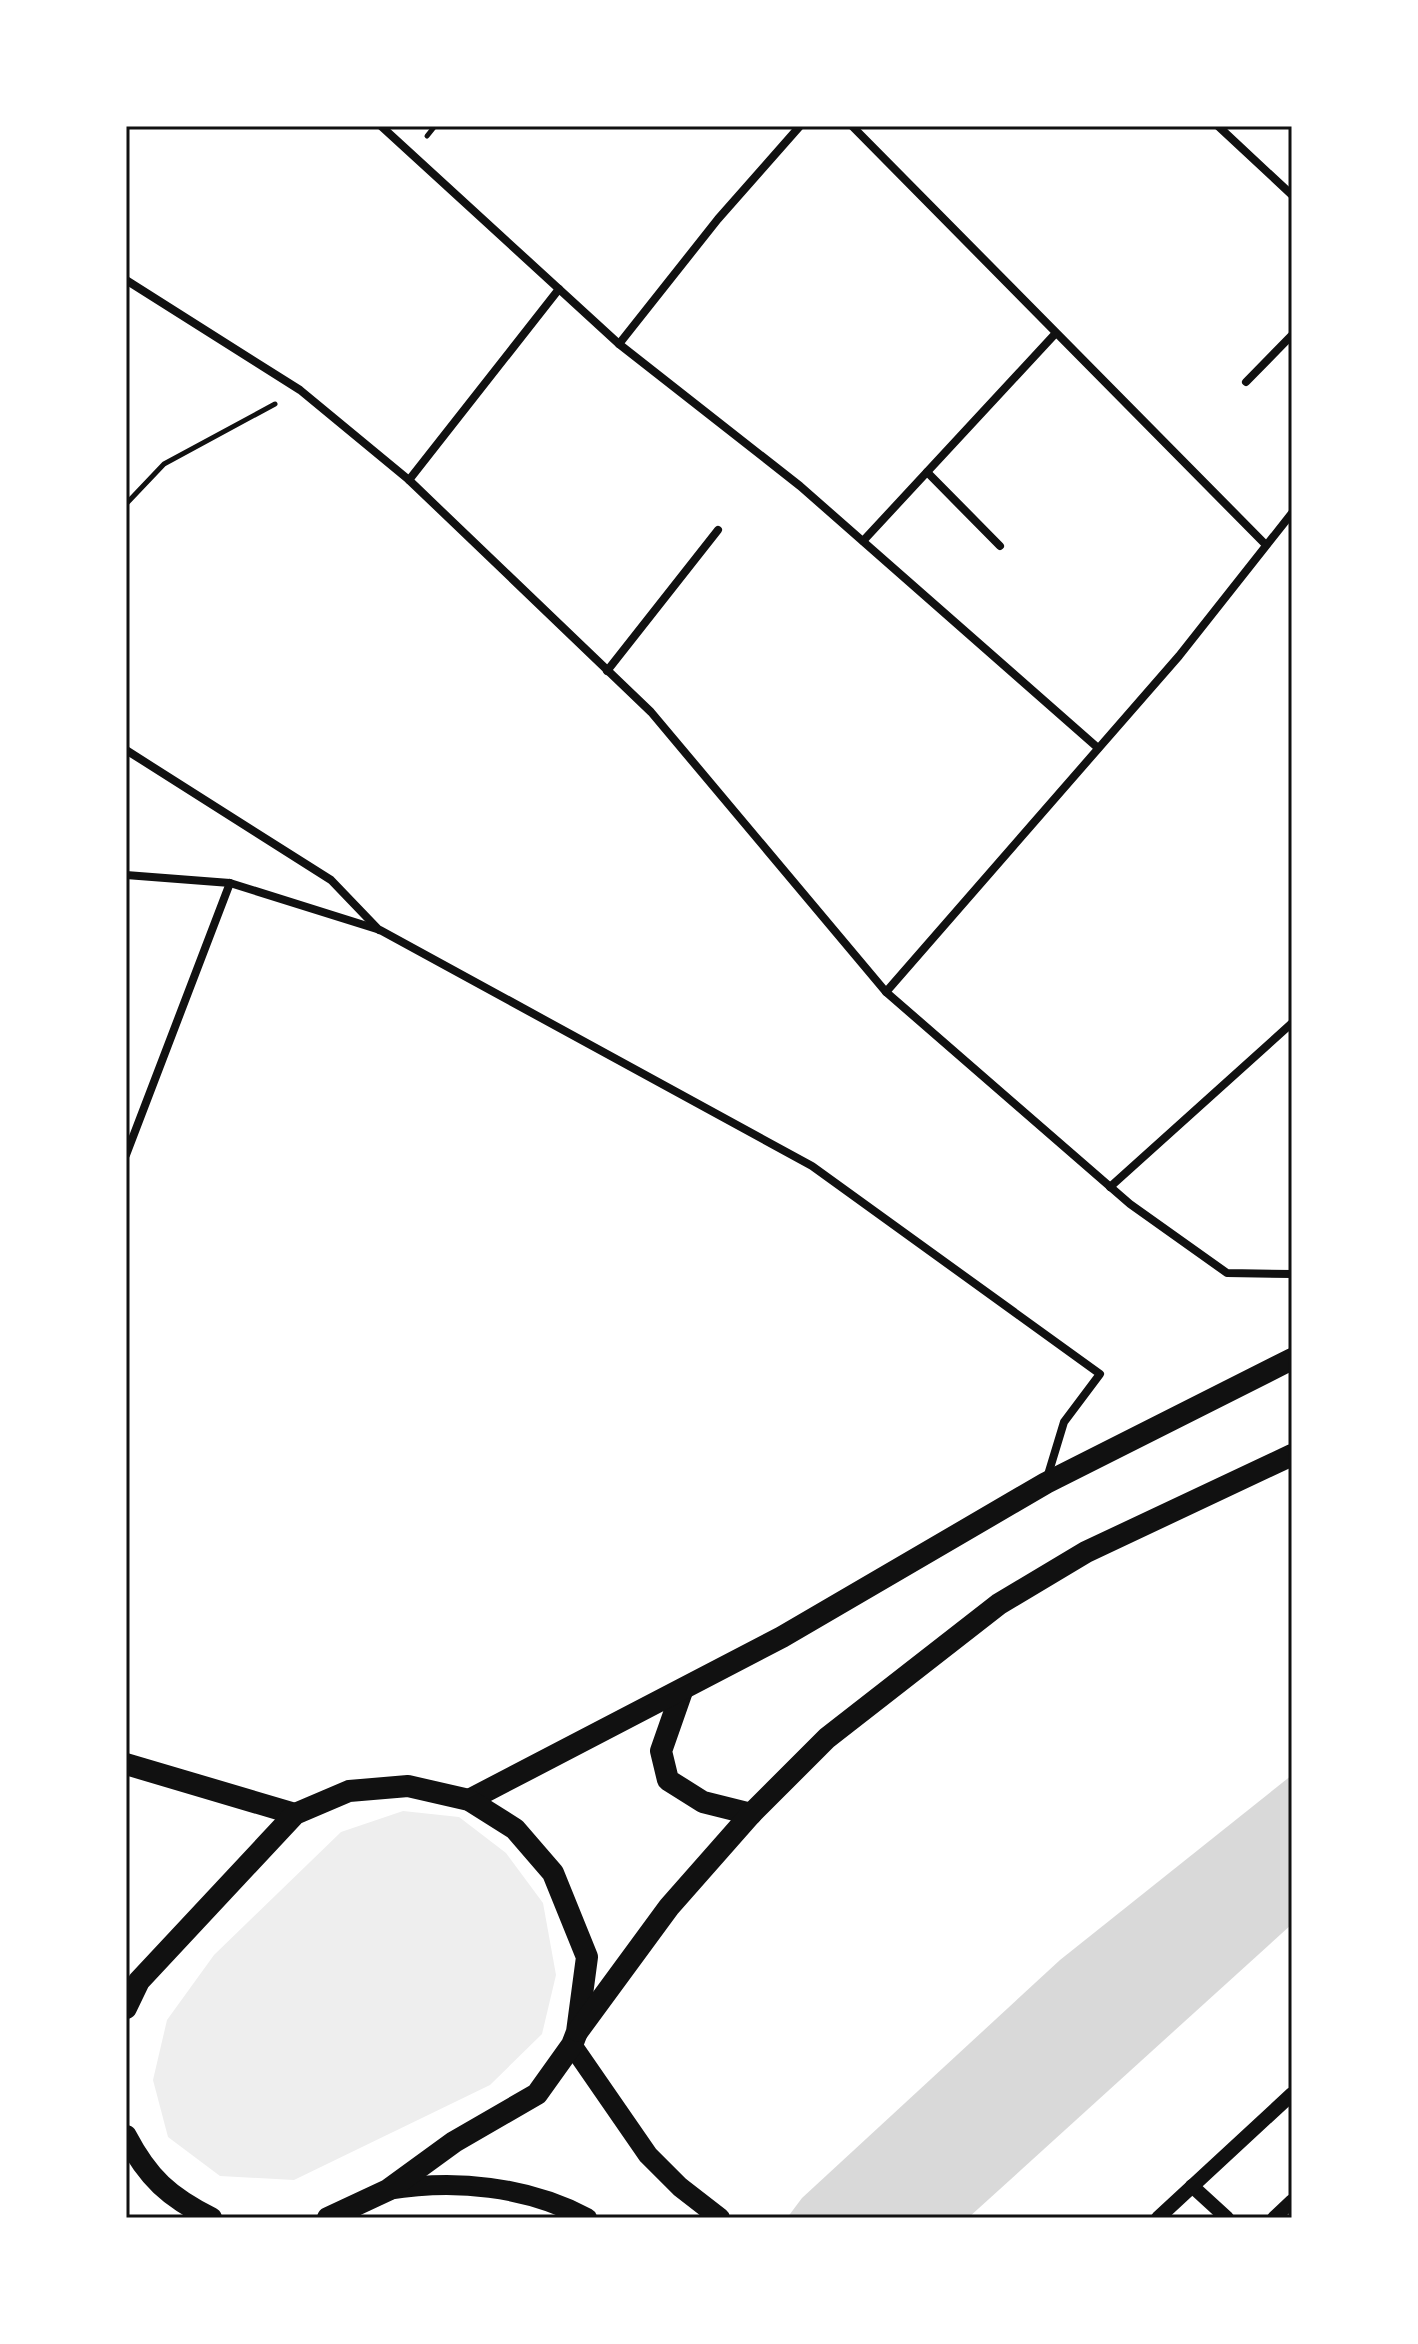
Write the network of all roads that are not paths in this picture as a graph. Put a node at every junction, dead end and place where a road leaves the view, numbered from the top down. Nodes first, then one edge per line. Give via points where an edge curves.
1 (381, 126) edge
2 (800, 126) edge
3 (852, 126) edge
4 (1218, 126) edge
5 (1292, 195) edge
6 (126, 280) edge
7 (559, 289) junction
8 (1055, 334) junction
9 (1292, 335) edge
10 (619, 344) junction
11 (1246, 382) dead end
12 (927, 472) junction
13 (409, 480) junction
14 (1292, 513) edge
15 (718, 530) dead end
16 (863, 541) junction
17 (1266, 545) junction
18 (1000, 546) dead end
19 (607, 671) junction
20 (1098, 748) junction
21 (126, 750) edge
22 (126, 875) edge
23 (230, 883) junction
24 (380, 930) junction
25 (886, 992) junction
26 (1292, 1023) edge
27 (126, 1155) edge
28 (1110, 1187) junction
29 (1292, 1274) edge
30 (1292, 1359) edge
31 (1292, 1455) edge
32 (1046, 1483) junction
33 (682, 1691) junction
34 (126, 1764) edge
35 (469, 1800) junction
36 (295, 1814) junction
37 (751, 1814) junction
38 (133, 1977) edge
39 (126, 2008) edge
40 (574, 2039) junction
41 (1292, 2094) edge
42 (126, 2136) edge
43 (1192, 2186) junction
44 (388, 2190) junction
45 (1292, 2201) edge
46 (211, 2218) edge
47 (328, 2218) edge
48 (587, 2218) edge
49 (720, 2218) edge
50 (1158, 2218) edge
51 (1227, 2218) edge
52 (1274, 2218) edge

1 - 7 street
2 - 10 street
3 - 8 street
4 - 5 street
6 - 13 street via 300,390
7 - 10 street
7 - 13 street
8 - 12 street
8 - 17 street
9 - 11 street
10 - 16 street
12 - 16 street
12 - 18 street
13 - 19 street
14 - 17 street
15 - 19 street
16 - 20 street
17 - 20 street
19 - 25 street via 651,712
20 - 25 street
21 - 24 street via 331,880
22 - 23 street
23 - 24 street
23 - 27 street
24 - 32 street via 812,1166 1100,1374 1064,1422
25 - 28 street
26 - 28 street
28 - 29 street via 1227,1273
30 - 32 highway
31 - 37 highway via 1086,1552 999,1604 827,1738
32 - 33 highway
33 - 35 highway
33 - 37 highway via 661,1751 668,1780 703,1802
34 - 36 highway
35 - 36 highway via 408,1786 349,1791
35 - 40 highway via 515,1829 553,1873 587,1957
36 - 38 highway
37 - 40 highway via 669,1907
38 - 39 highway
40 - 44 highway via 537,2094 454,2142
40 - 49 main road via 648,2155
41 - 43 street
42 - 46 highway via 142,2167 177,2201
43 - 50 street
43 - 51 street
44 - 47 highway
44 - 48 main road via 481,2186 546,2200
45 - 52 street

